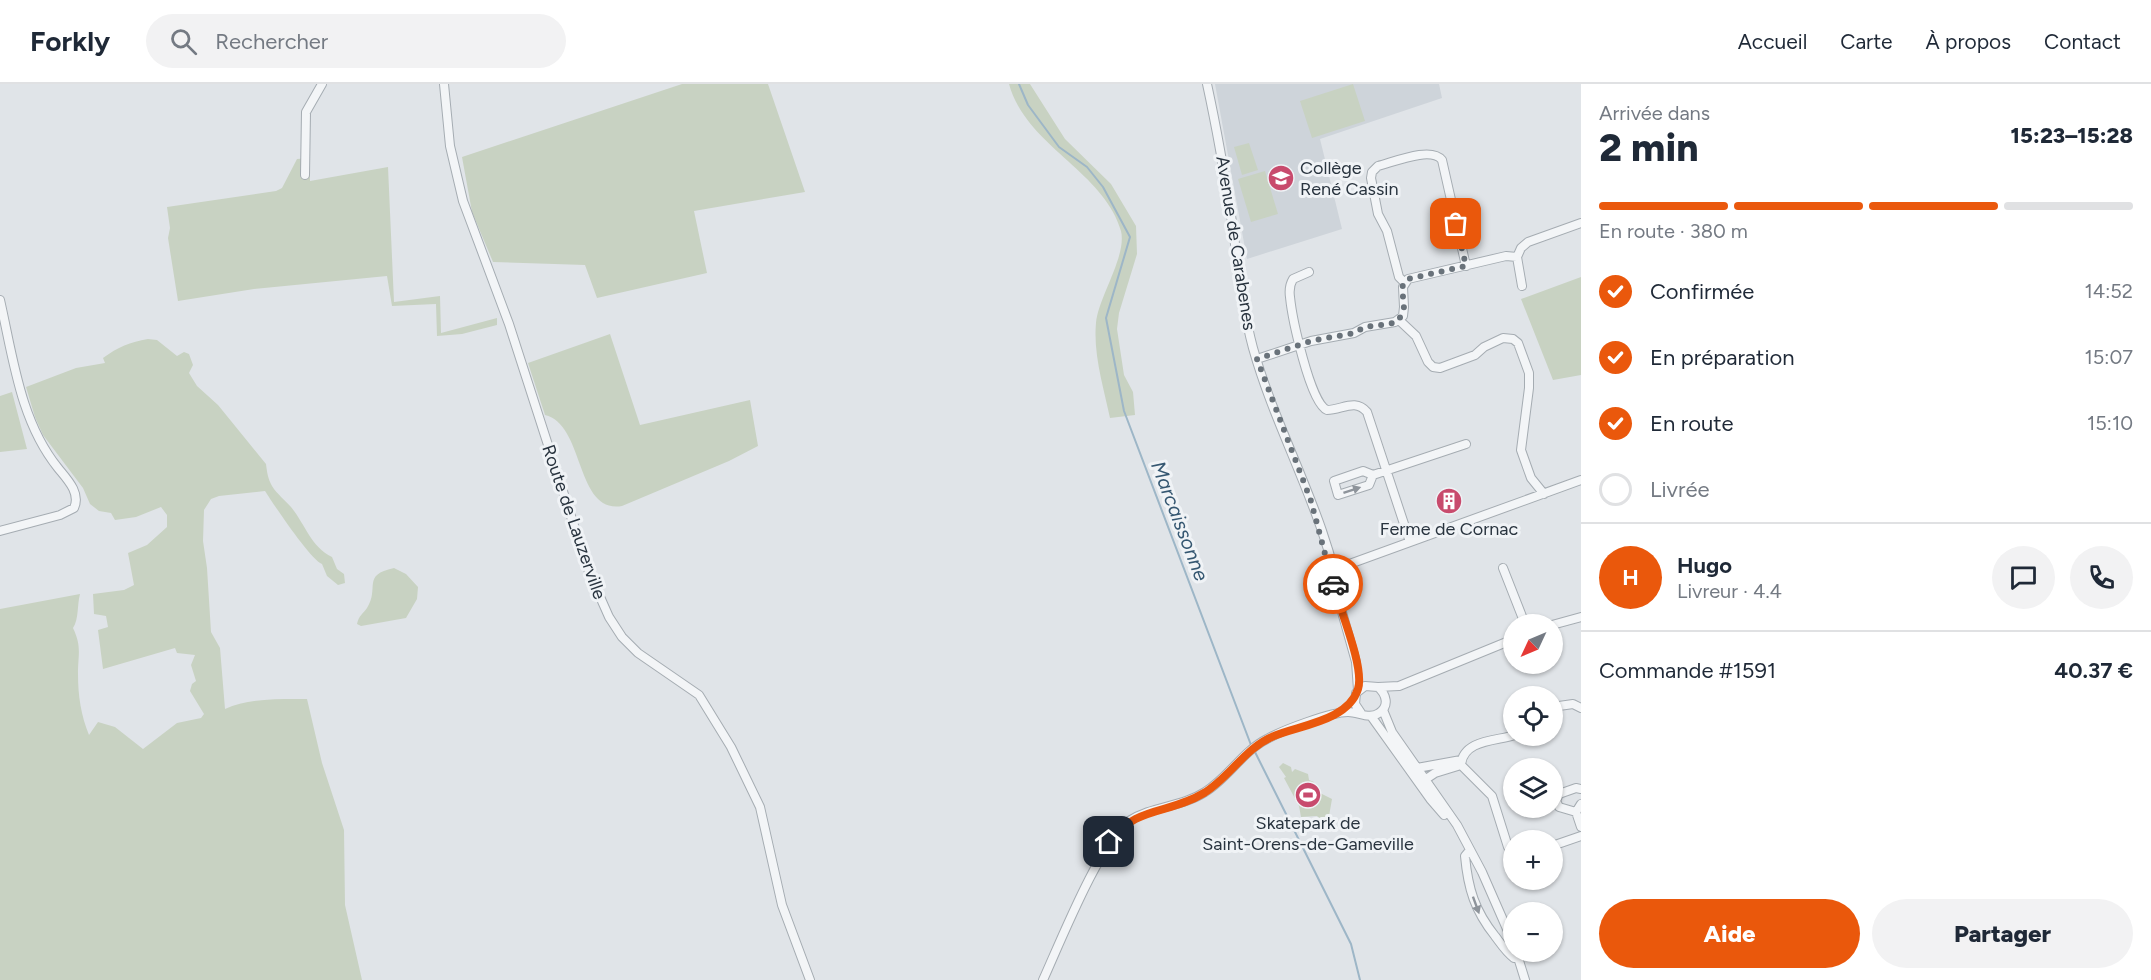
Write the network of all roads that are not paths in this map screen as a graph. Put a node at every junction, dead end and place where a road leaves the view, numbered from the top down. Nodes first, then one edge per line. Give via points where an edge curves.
1 (322, 84) edge
2 (444, 84) edge
3 (1207, 84) edge
4 (305, 175) dead end
5 (1581, 223) edge
6 (1517, 258) junction
7 (1466, 266) junction
8 (1309, 272) dead end
9 (1405, 283) junction
10 (1521, 286) dead end
11 (0, 302) edge
12 (1399, 320) junction
13 (1300, 345) junction
14 (1257, 359) junction
15 (1466, 444) dead end
16 (1388, 470) junction
17 (1373, 475) dead end
18 (1581, 480) edge
19 (1544, 494) junction
20 (1311, 501) junction
21 (0, 531) edge
22 (1410, 542) junction
23 (1503, 568) dead end
24 (1333, 570) junction
25 (1342, 609) junction
26 (1521, 614) edge
27 (1581, 617) edge
28 (1563, 622) edge
29 (1503, 643) edge
30 (1356, 662) junction
31 (1376, 686) junction
32 (1399, 686) junction
33 (1356, 694) junction
34 (1563, 705) edge
35 (1384, 706) junction
36 (1581, 708) edge
37 (1340, 712) junction
38 (1361, 713) junction
39 (1371, 716) junction
40 (1503, 738) edge
41 (1461, 762) junction
42 (1417, 768) junction
43 (1421, 779) junction
44 (1581, 789) edge
45 (1579, 808) edge
46 (1581, 827) edge
47 (1503, 834) edge
48 (1581, 836) edge
49 (1563, 842) edge
50 (1470, 850) junction
51 (1503, 920) edge
52 (1503, 946) edge
53 (1519, 962) edge
54 (810, 980) edge
55 (1043, 980) edge
56 (1525, 980) edge

1 - 4 street via 306,112
2 - 54 street, Route de Lauzerville via 450,146 462,201 501,300 589,572 612,623 638,653 699,695 748,779 764,820 782,905
3 - 14 street, Avenue de Carabenes via 1225,173 1243,300
5 - 6 street via 1528,242
6 - 7 street via 1506,256
6 - 10 street
7 - 9 street via 1413,277
7 - 9 street via 1439,156 1430,153 1378,166 1371,178 1378,214 1387,231 1399,277
8 - 13 street via 1293,279 1290,289
9 - 12 street
11 - 21 street via 33,428 76,500 74,508 60,515
12 - 13 street
12 - 19 street via 1416,336 1433,367 1440,368 1475,354 1503,338 1518,343 1529,373 1521,450 1531,478
13 - 14 street
13 - 16 street via 1320,406 1330,411 1353,404 1365,409
14 - 20 street, Avenue de Carabenes
15 - 16 street
16 - 17 street
16 - 22 street
18 - 19 street
19 - 22 street
20 - 24 street, Avenue de Carabenes
20 - 25 street, Avenue de Carabenes
22 - 24 street
23 - 26 street
24 - 25 street, Avenue de Carabenes
25 - 30 street, Avenue de Carabenes
27 - 28 street
29 - 32 street
30 - 31 street, Avenue de Carabenes
30 - 33 street, Avenue de Carabenes
31 - 32 street
31 - 33 street via 1365,686
31 - 35 street via 1385,696
32 - 35 street
33 - 37 street
33 - 38 street
34 - 36 street
35 - 39 street
35 - 42 street via 1392,732
37 - 38 street
37 - 55 street via 1274,735 1204,793 1136,817 1116,833
38 - 39 street
39 - 43 street
40 - 41 street via 1476,744
41 - 42 street
41 - 43 street
41 - 47 street via 1492,796
42 - 43 street
43 - 50 street via 1431,800
44 - 45 street via 1559,794 1556,801 1559,807
45 - 46 street
48 - 49 street
50 - 51 street
50 -> 52 street via 1466,856 1467,873 1476,908
53 - 56 street

